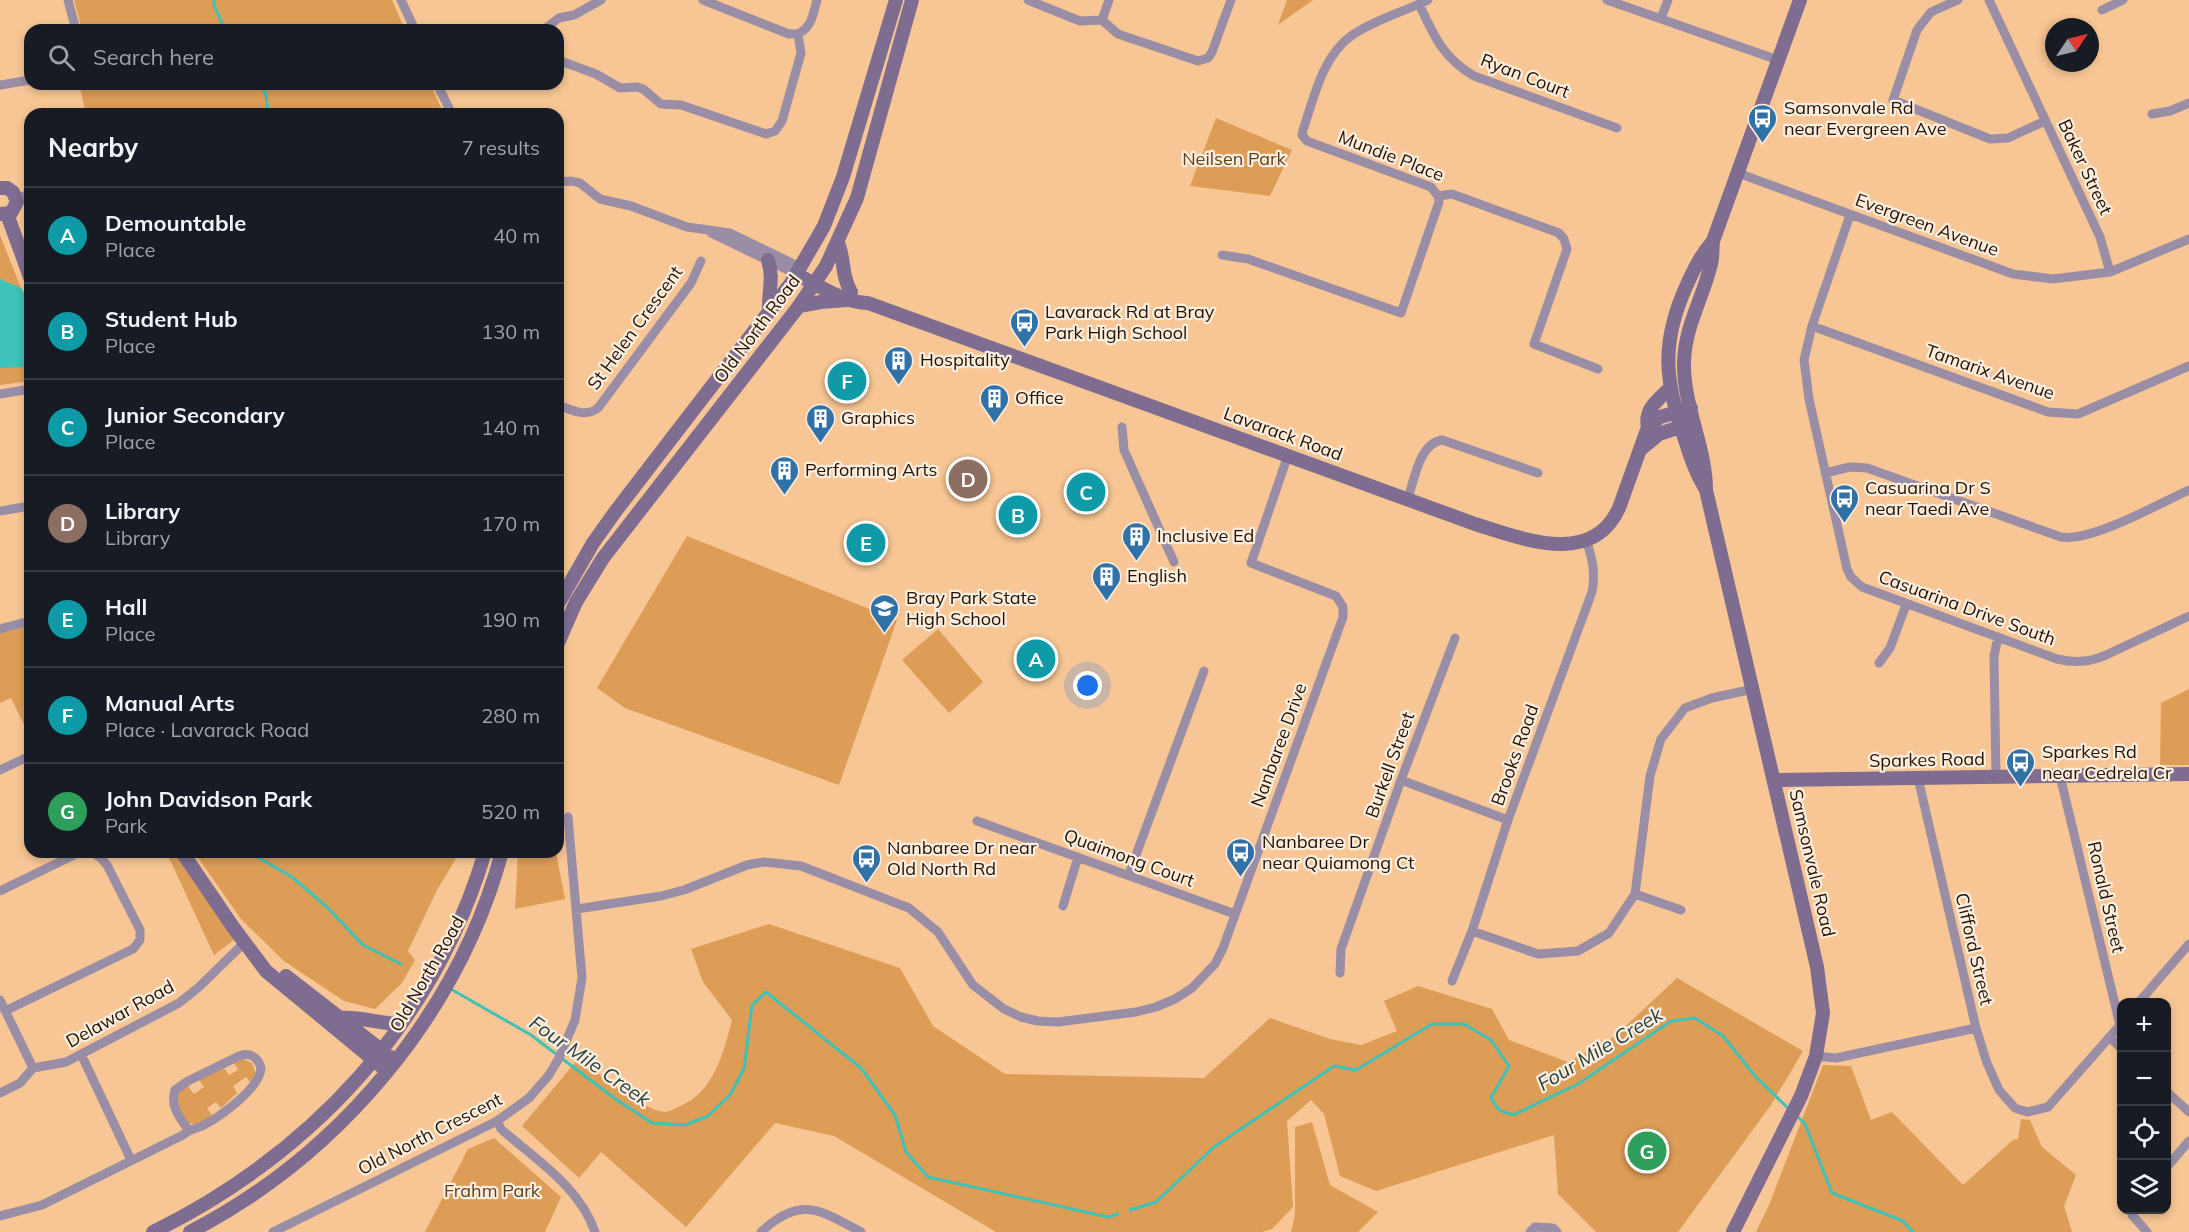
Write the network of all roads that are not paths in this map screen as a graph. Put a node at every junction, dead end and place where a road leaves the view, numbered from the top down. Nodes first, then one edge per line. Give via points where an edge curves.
1 (68, 0) edge
2 (401, 0) edge
3 (601, 0) edge
4 (703, 0) edge
5 (817, 0) edge
6 (896, 0) edge
7 (912, 0) edge
8 (1028, 0) edge
9 (1109, 0) edge
10 (1231, 0) edge
11 (1607, 0) edge
12 (1668, 0) edge
13 (1800, 0) edge
14 (1958, 0) edge
15 (1989, 0) edge
16 (2123, 0) edge
17 (1423, 2) edge
18 (2102, 10) dead end
19 (1661, 18) junction
20 (1102, 20) junction
21 (74, 24) edge
22 (412, 24) edge
23 (551, 24) edge
24 (798, 34) junction
25 (1778, 60) junction
26 (564, 62) edge
27 (24, 81) edge
28 (0, 86) edge
29 (440, 90) edge
30 (2189, 103) edge
31 (449, 108) edge
32 (2152, 114) dead end
33 (2045, 121) junction
34 (1617, 128) dead end
35 (1738, 173) junction
36 (564, 182) edge
37 (0, 188) edge
38 (23, 196) edge
39 (1438, 196) junction
40 (3, 214) edge
41 (1851, 214) junction
42 (706, 231) junction
43 (2189, 239) edge
44 (1713, 241) junction
45 (838, 243) junction
46 (1222, 255) dead end
47 (768, 260) junction
48 (701, 261) dead end
49 (24, 263) edge
50 (798, 271) junction
51 (2110, 272) junction
52 (817, 280) junction
53 (850, 295) junction
54 (799, 306) junction
55 (769, 312) junction
56 (1812, 326) junction
57 (2189, 366) edge
58 (1598, 369) dead end
59 (1669, 389) junction
60 (24, 390) edge
61 (0, 394) edge
62 (564, 407) edge
63 (1691, 408) junction
64 (1675, 412) junction
65 (1694, 423) junction
66 (1680, 426) junction
67 (1122, 427) dead end
68 (1648, 427) junction
69 (1641, 449) junction
70 (1288, 455) junction
71 (1538, 473) dead end
72 (1825, 473) junction
73 (1706, 490) junction
74 (2189, 490) edge
75 (1408, 498) junction
76 (24, 507) edge
77 (0, 511) edge
78 (1586, 539) junction
79 (1174, 562) dead end
80 (564, 594) edge
81 (1906, 605) junction
82 (2189, 616) edge
83 (24, 623) edge
84 (0, 629) edge
85 (564, 629) edge
86 (1998, 637) junction
87 (1455, 638) dead end
88 (1879, 663) dead end
89 (1204, 671) dead end
90 (1753, 689) junction
91 (24, 759) edge
92 (0, 770) edge
93 (2189, 774) edge
94 (2060, 776) junction
95 (1996, 777) junction
96 (1918, 778) junction
97 (1401, 780) junction
98 (1774, 780) junction
99 (568, 817) dead end
100 (1508, 820) junction
101 (976, 821) dead end
102 (1078, 857) junction
103 (68, 858) edge
104 (100, 858) edge
105 (186, 858) edge
106 (483, 858) edge
107 (500, 858) edge
108 (1129, 874) junction
109 (0, 891) edge
110 (1635, 894) junction
111 (1063, 906) dead end
112 (577, 909) junction
113 (1681, 910) dead end
114 (1235, 914) junction
115 (1472, 931) junction
116 (244, 943) junction
117 (2189, 944) edge
118 (1340, 973) dead end
119 (1452, 981) dead end
120 (2142, 998) edge
121 (0, 1000) edge
122 (5, 1011) junction
123 (2117, 1012) edge
124 (339, 1018) junction
125 (401, 1024) junction
126 (1976, 1028) junction
127 (2117, 1028) edge
128 (2109, 1037) junction
129 (2117, 1045) edge
130 (81, 1054) junction
131 (378, 1055) junction
132 (1816, 1056) junction
133 (391, 1066) junction
134 (33, 1068) junction
135 (0, 1093) edge
136 (2171, 1096) edge
137 (2189, 1112) edge
138 (497, 1121) junction
139 (188, 1129) junction
140 (2189, 1141) edge
141 (131, 1160) junction
142 (2171, 1162) edge
143 (2132, 1214) edge
144 (0, 1216) edge
145 (153, 1232) edge
146 (190, 1232) edge
147 (274, 1232) edge
148 (595, 1232) edge
149 (761, 1232) edge
150 (861, 1232) edge
151 (1530, 1232) edge
152 (1557, 1232) edge
153 (1733, 1232) edge
154 (2147, 1232) edge

1 - 21 street
2 - 22 street
3 - 23 street
4 - 24 street via 789,34
5 - 24 street via 810,23
6 - 50 main road, Old North Road via 843,177 824,226
7 - 45 main road, Old North Road via 865,174
8 - 20 street via 1080,21
9 - 20 street
10 - 20 street via 1212,52 1198,61 1118,34
11 - 19 street
12 - 19 street
13 - 25 main road, Samsonvale Road
14 - 33 street via 1931,12 1917,30 1893,100 1990,139 2008,138
15 - 33 street, Baker Street
16 - 18 street
17 - 34 street, Ryan Court via 1444,53 1458,66 1474,76
17 - 39 street, Mundie Place via 1363,29 1341,45 1323,73 1302,135 1307,141 1431,187
19 - 25 street
24 - 26 street via 801,53 782,121 775,131 766,134 681,105 661,104 643,89 620,88
25 - 35 main road, Samsonvale Road
27 - 28 street
29 - 31 street
30 - 32 street
33 - 51 street, Baker Street via 2100,237
35 - 41 street, Evergreen Avenue
35 - 44 main road, Samsonvale Road
36 - 42 street via 580,183 600,199
37 - 38 main road
38 - 40 main road via 14,210
39 - 46 street via 1401,313 1248,259
39 - 58 street, Mundie Place via 1452,194 1558,233 1564,239 1567,249 1534,344
40 - 49 main road
41 - 51 street, Evergreen Avenue via 2013,274 2053,279
41 - 56 street, Casuarina Drive South
42 - 47 street
42 - 50 street via 730,233
43 - 51 street
44 - 59 main road, Samsonvale Road via 1699,257 1676,311 1668,351
44 - 63 main road, Samsonvale Road via 1712,263 1685,348 1685,379
45 - 52 main road, Old North Road
45 - 53 main road
47 - 50 street
47 - 55 main road via 772,275
48 - 62 street, St Helen Crescent via 692,283 598,408 580,414
50 - 52 main road, Lavarack Road
50 - 55 main road, Old North Road
52 - 53 main road, Lavarack Road
52 - 54 main road, Old North Road
53 - 54 main road via 842,302
53 - 70 main road, Lavarack Road
54 - 85 main road, Old North Road via 603,558
55 - 80 main road, Old North Road via 615,512
56 - 57 street, Tamarix Avenue via 2048,412 2078,414
56 - 72 street, Casuarina Drive South via 1804,360
59 - 64 main road, Samsonvale Road
59 - 68 main road, Lavarack Road via 1652,406 1646,418
60 - 61 street
63 - 64 main road
63 - 65 main road, Samsonvale Road
64 - 66 main road, Samsonvale Road
64 - 68 main road via 1655,419
65 - 66 main road
65 - 73 main road, Samsonvale Road via 1706,471
66 - 69 main road via 1654,437
66 - 73 main road, Samsonvale Road via 1695,473
67 - 79 street via 1124,450
68 - 69 main road, Lavarack Road
69 - 78 main road, Lavarack Road via 1616,516 1602,531
70 - 75 main road, Lavarack Road
70 - 114 street, Nanbaree Drive via 1251,563 1336,596 1343,607 1343,617
71 - 75 street via 1442,440 1435,441 1424,452
72 - 74 street via 1850,467 1867,468 2071,539 2094,534
72 - 81 street, Casuarina Drive South via 1851,577 1862,587
73 - 90 main road, Samsonvale Road
75 - 78 main road, Lavarack Road via 1536,542 1554,545
76 - 77 street
78 - 100 street, Brooks Road via 1595,574 1592,592
81 - 86 street, Casuarina Drive South
81 - 88 street via 1890,648
82 - 86 street, Casuarina Drive South via 2104,656 2082,662 2057,659
83 - 84 street
86 - 95 street via 1994,656
87 - 97 street, Burkell Street
89 - 108 street
90 - 98 main road, Samsonvale Road
90 - 110 street via 1686,708 1661,739 1650,776
91 - 92 street
93 - 94 main road, Sparkes Road
94 - 95 main road, Sparkes Road
94 - 123 street, Ronald Street
95 - 96 main road, Sparkes Road
96 - 98 main road, Sparkes Road
96 - 126 street, Clifford Street
97 - 100 street
97 - 118 street, Burkell Street via 1341,949
98 - 132 main road, Samsonvale Road via 1821,984 1822,1027
99 - 112 street, Old North Crescent
100 - 115 street, Brooks Road
101 - 102 street, Quaimong Court
102 - 108 street, Quaimong Court
102 - 111 street
103 - 109 street
104 - 122 street via 118,885 140,930 140,940 133,950
105 - 116 main road
106 - 125 main road, Old North Road via 453,936
107 - 133 main road, Old North Road via 483,911 455,968 431,1011
108 - 114 street, Quaimong Court
110 - 113 street
110 - 115 street via 1609,933 1578,951 1538,954
112 - 114 street, Nanbaree Drive via 662,896 747,865 764,862 801,866 909,908 938,932 969,981 990,999 1021,1017 1058,1022 1136,1012 1175,999 1215,964
112 - 138 street, Old North Crescent via 582,978 568,1039 549,1075 529,1098
115 - 119 street, Brooks Road
116 - 124 main road
116 - 130 street, Delawar Road via 179,1003
116 - 131 main road via 266,971
117 - 120 street
121 - 122 street
122 - 134 street
124 - 125 main road
124 - 131 main road
125 - 131 main road, Old North Road
126 - 128 street, Clifford Street via 1999,1090 2015,1108 2026,1112 2048,1107
126 - 132 street via 1836,1059
127 - 128 street
128 - 129 street
130 - 134 street, Delawar Road via 66,1062
130 - 141 street
131 - 133 main road
131 - 145 main road, Old North Road via 313,1125 271,1160 184,1217
132 - 153 main road, Samsonvale Road via 1801,1096
133 - 146 main road, Old North Road via 352,1111 291,1167
134 - 135 street via 20,1083
136 - 137 street
138 - 147 street, Old North Crescent
138 - 148 street via 501,1129 573,1193
139 - 139 street via 177,1114 175,1090 239,1056 255,1057 261,1068 257,1081 219,1116
139 - 141 street
140 - 142 street
141 - 144 street via 42,1204
143 - 154 street
149 - 150 street via 793,1211 808,1209 821,1211
151 - 152 street via 1534,1227 1553,1228

